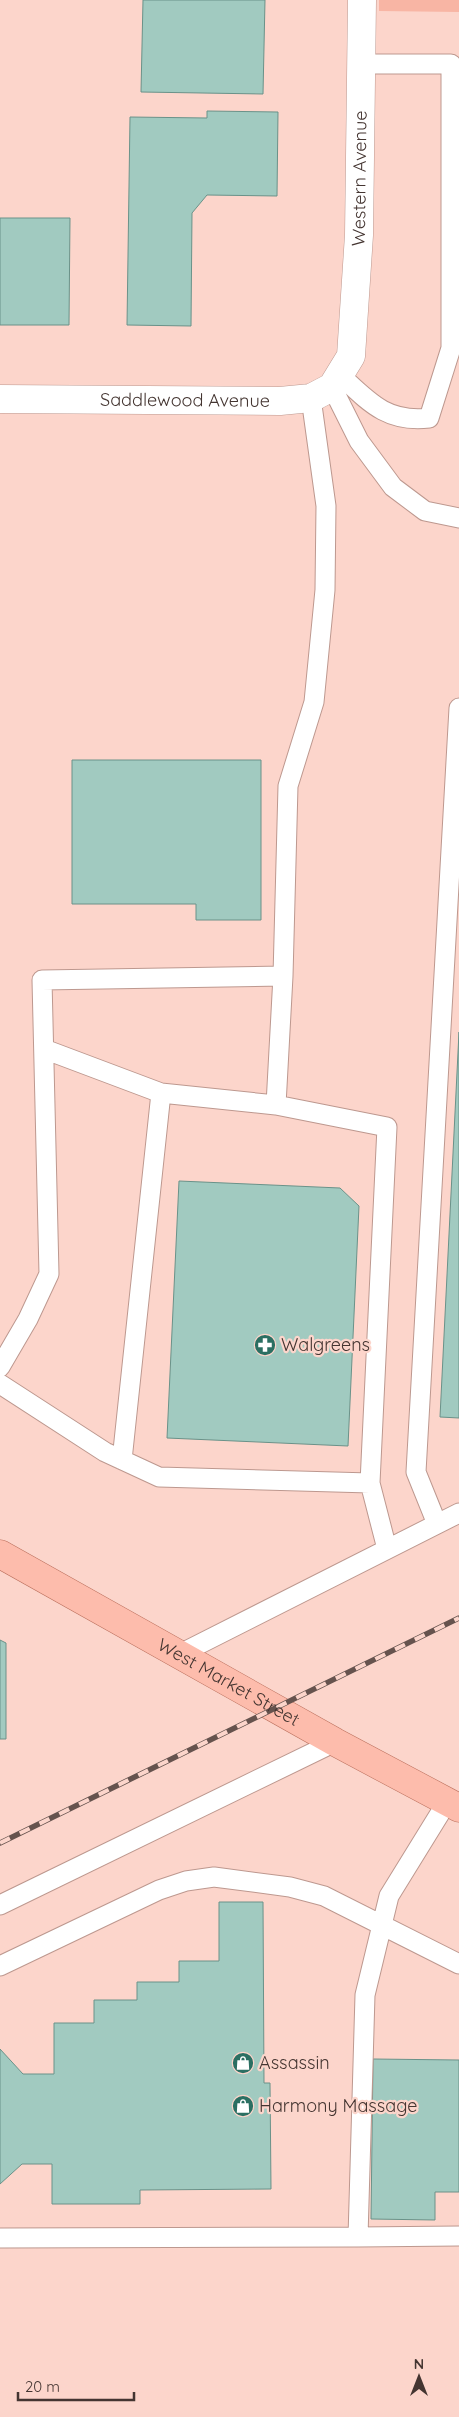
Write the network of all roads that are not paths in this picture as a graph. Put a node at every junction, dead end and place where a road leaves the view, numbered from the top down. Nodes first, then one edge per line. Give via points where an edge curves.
1 (362, 0) edge
2 (361, 64) junction
3 (333, 379) junction
4 (0, 399) edge
5 (459, 518) edge
6 (459, 708) edge
7 (283, 976) junction
8 (44, 1049) junction
9 (162, 1093) junction
10 (276, 1105) junction
11 (0, 1366) edge
12 (0, 1384) edge
13 (122, 1460) junction
14 (370, 1483) junction
15 (459, 1513) edge
16 (437, 1524) junction
17 (387, 1549) junction
18 (0, 1554) edge
19 (178, 1654) junction
20 (335, 1742) junction
21 (453, 1805) edge
22 (0, 1905) edge
23 (382, 1925) junction
24 (459, 1964) edge
25 (0, 1966) edge
26 (459, 2236) edge
27 (358, 2237) junction
28 (0, 2238) edge

1 - 2 street, Western Avenue
2 - 3 street, Western Avenue via 359,235
2 - 3 lane via 451,64 451,348 429,418 412,420 377,409
3 - 4 street, Saddlewood Avenue via 280,401
3 - 5 lane via 359,441 394,487 425,511
3 - 7 lane via 325,590 314,702 288,786
6 - 16 lane via 416,1472
7 - 8 lane via 42,980
7 - 10 lane
8 - 9 lane
8 - 11 lane via 49,1274 28,1319
9 - 10 lane
9 - 13 lane
10 - 14 lane via 387,1127
12 - 13 lane
13 - 14 lane via 158,1478
14 - 17 lane
15 - 16 lane
16 - 17 lane
17 - 19 lane
18 - 19 main road, West Market Street
19 - 20 main road, West Market Street
20 - 21 main road, West Market Street
20 - 22 lane
21 - 23 lane via 388,1896
23 - 24 lane
23 - 25 lane via 324,1896 290,1887 248,1880 201,1878 158,1890
23 - 27 lane via 366,1995
26 - 27 lane
27 - 28 lane

